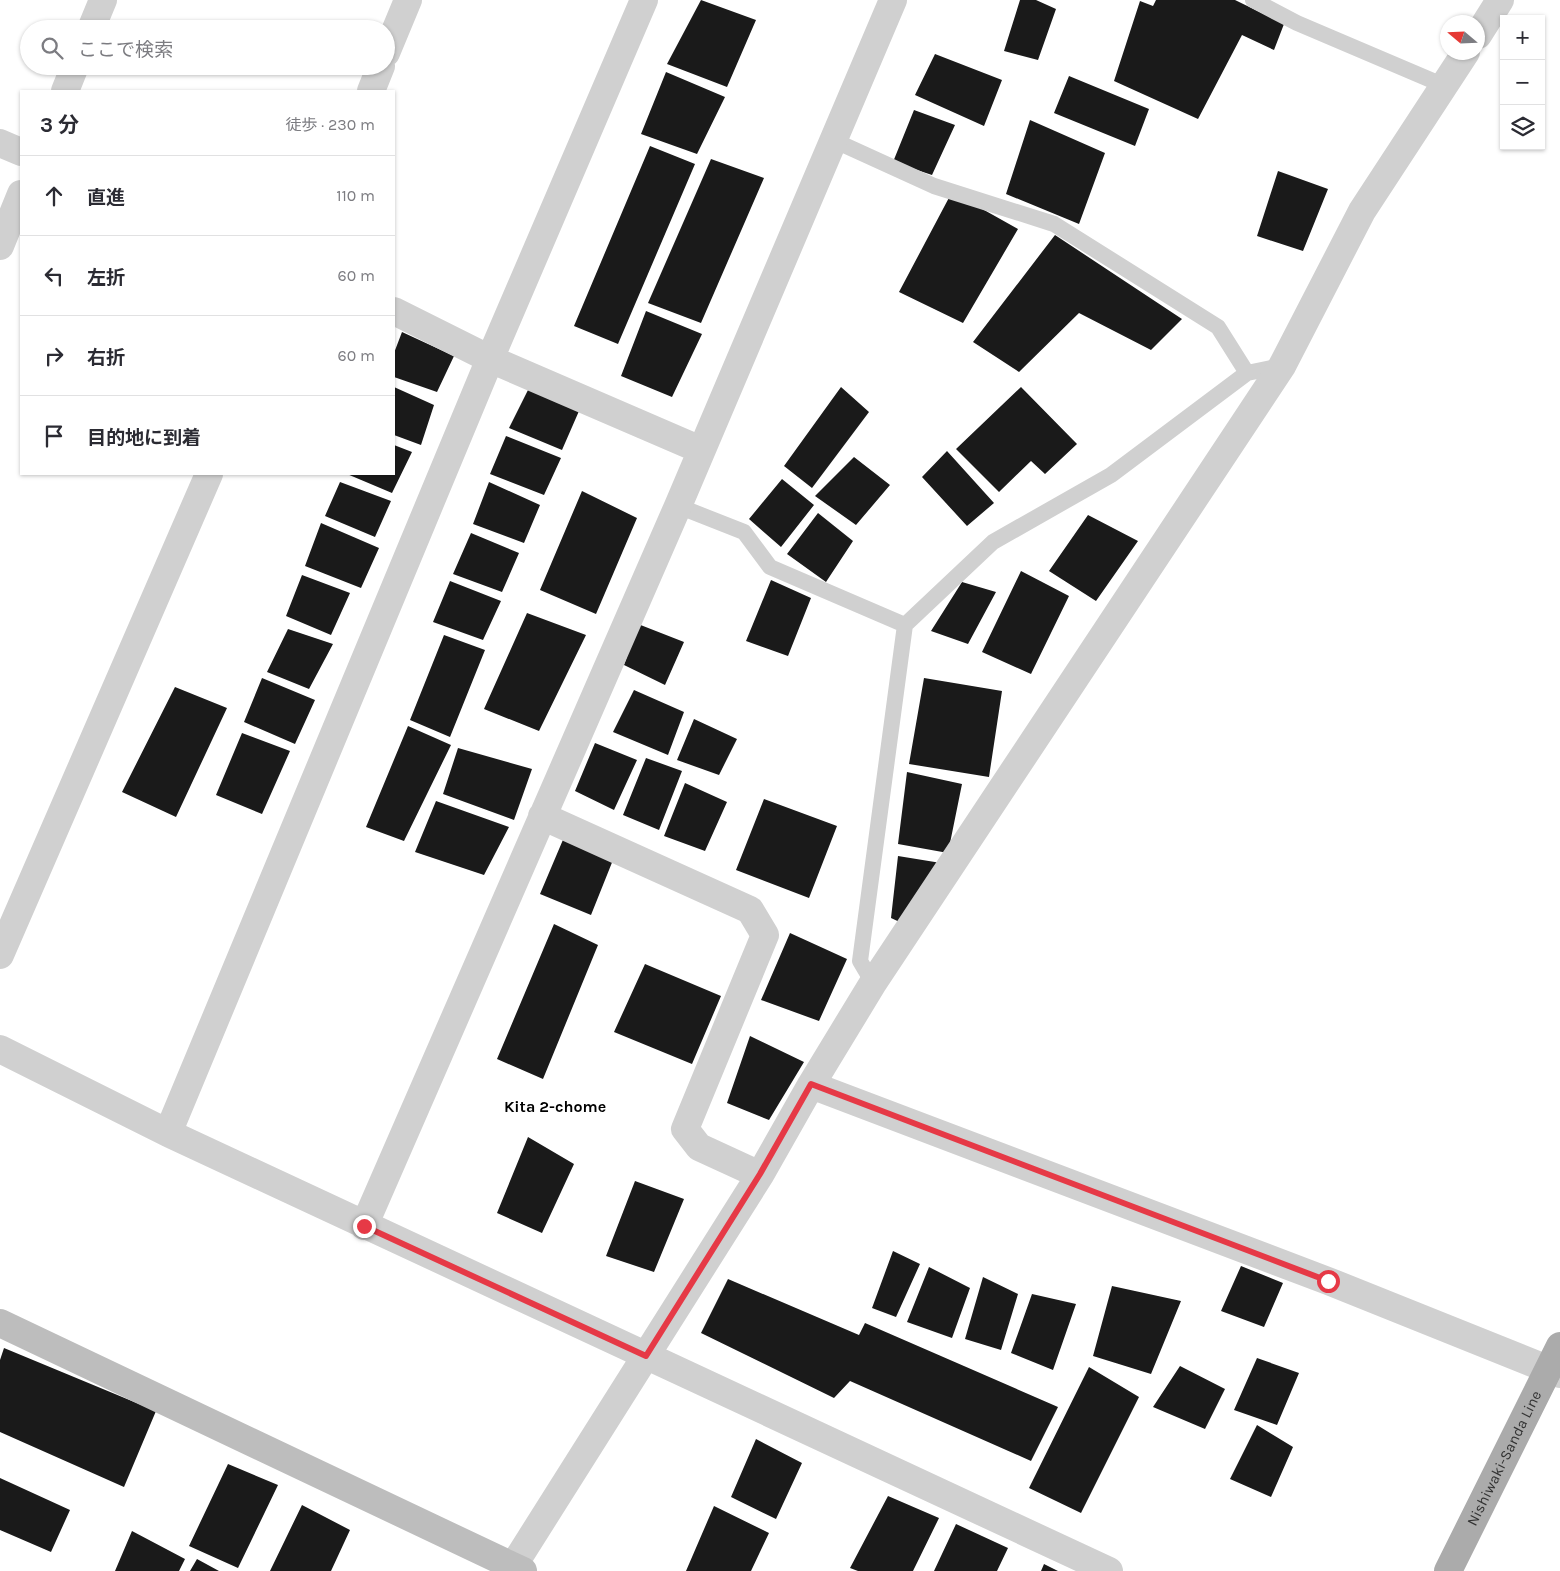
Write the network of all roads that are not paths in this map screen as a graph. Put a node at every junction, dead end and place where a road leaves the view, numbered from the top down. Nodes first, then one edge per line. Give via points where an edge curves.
1 (103, 0) edge
2 (408, 0) edge
3 (644, 0) edge
4 (893, 0) edge
5 (1253, 0) edge
6 (1500, 0) edge
7 (95, 20) edge
8 (1485, 24) edge
9 (395, 31) edge
10 (1461, 60) edge
11 (71, 75) edge
12 (377, 75) edge
13 (1445, 86) junction
14 (64, 90) edge
15 (370, 90) edge
16 (833, 140) junction
17 (0, 143) edge
18 (20, 152) edge
19 (20, 196) edge
20 (0, 246) edge
21 (395, 312) edge
22 (490, 360) junction
23 (1282, 366) junction
24 (1247, 373) junction
25 (701, 450) junction
26 (209, 475) edge
27 (678, 506) junction
28 (905, 625) junction
29 (542, 816) junction
30 (0, 956) edge
31 (873, 983) junction
32 (0, 1049) edge
33 (811, 1084) junction
34 (168, 1133) junction
35 (760, 1174) junction
36 (364, 1226) junction
37 (0, 1323) edge
38 (646, 1356) junction
39 (1556, 1363) edge
40 (515, 1570) edge
41 (1109, 1571) edge
42 (1448, 1571) edge

1 - 7 street
2 - 9 street
3 - 22 street
4 - 16 street
5 - 13 lane via 1297,23
6 - 8 street
10 - 13 street
11 - 14 street
12 - 15 street
13 - 23 street via 1362,211
16 - 24 lane via 934,186 1054,224 1218,327
16 - 25 street
17 - 18 street
19 - 20 street
21 - 22 street
22 - 25 street
22 - 34 street
23 - 24 lane
23 - 31 street
24 - 28 lane via 1112,475 993,542
25 - 27 street
26 - 30 street
27 - 28 lane via 744,532 770,567
27 - 29 street
28 - 31 lane via 860,962
29 - 35 street via 750,910 765,935 686,1129 699,1147
29 - 36 street
31 - 33 street
32 - 34 street
33 - 35 street
33 - 39 street via 1319,1278
34 - 36 street
35 - 38 street
36 - 38 street
37 - 40 street
38 - 40 street
38 - 41 street
39 - 42 main road, Nishiwaki-Sanda Line

